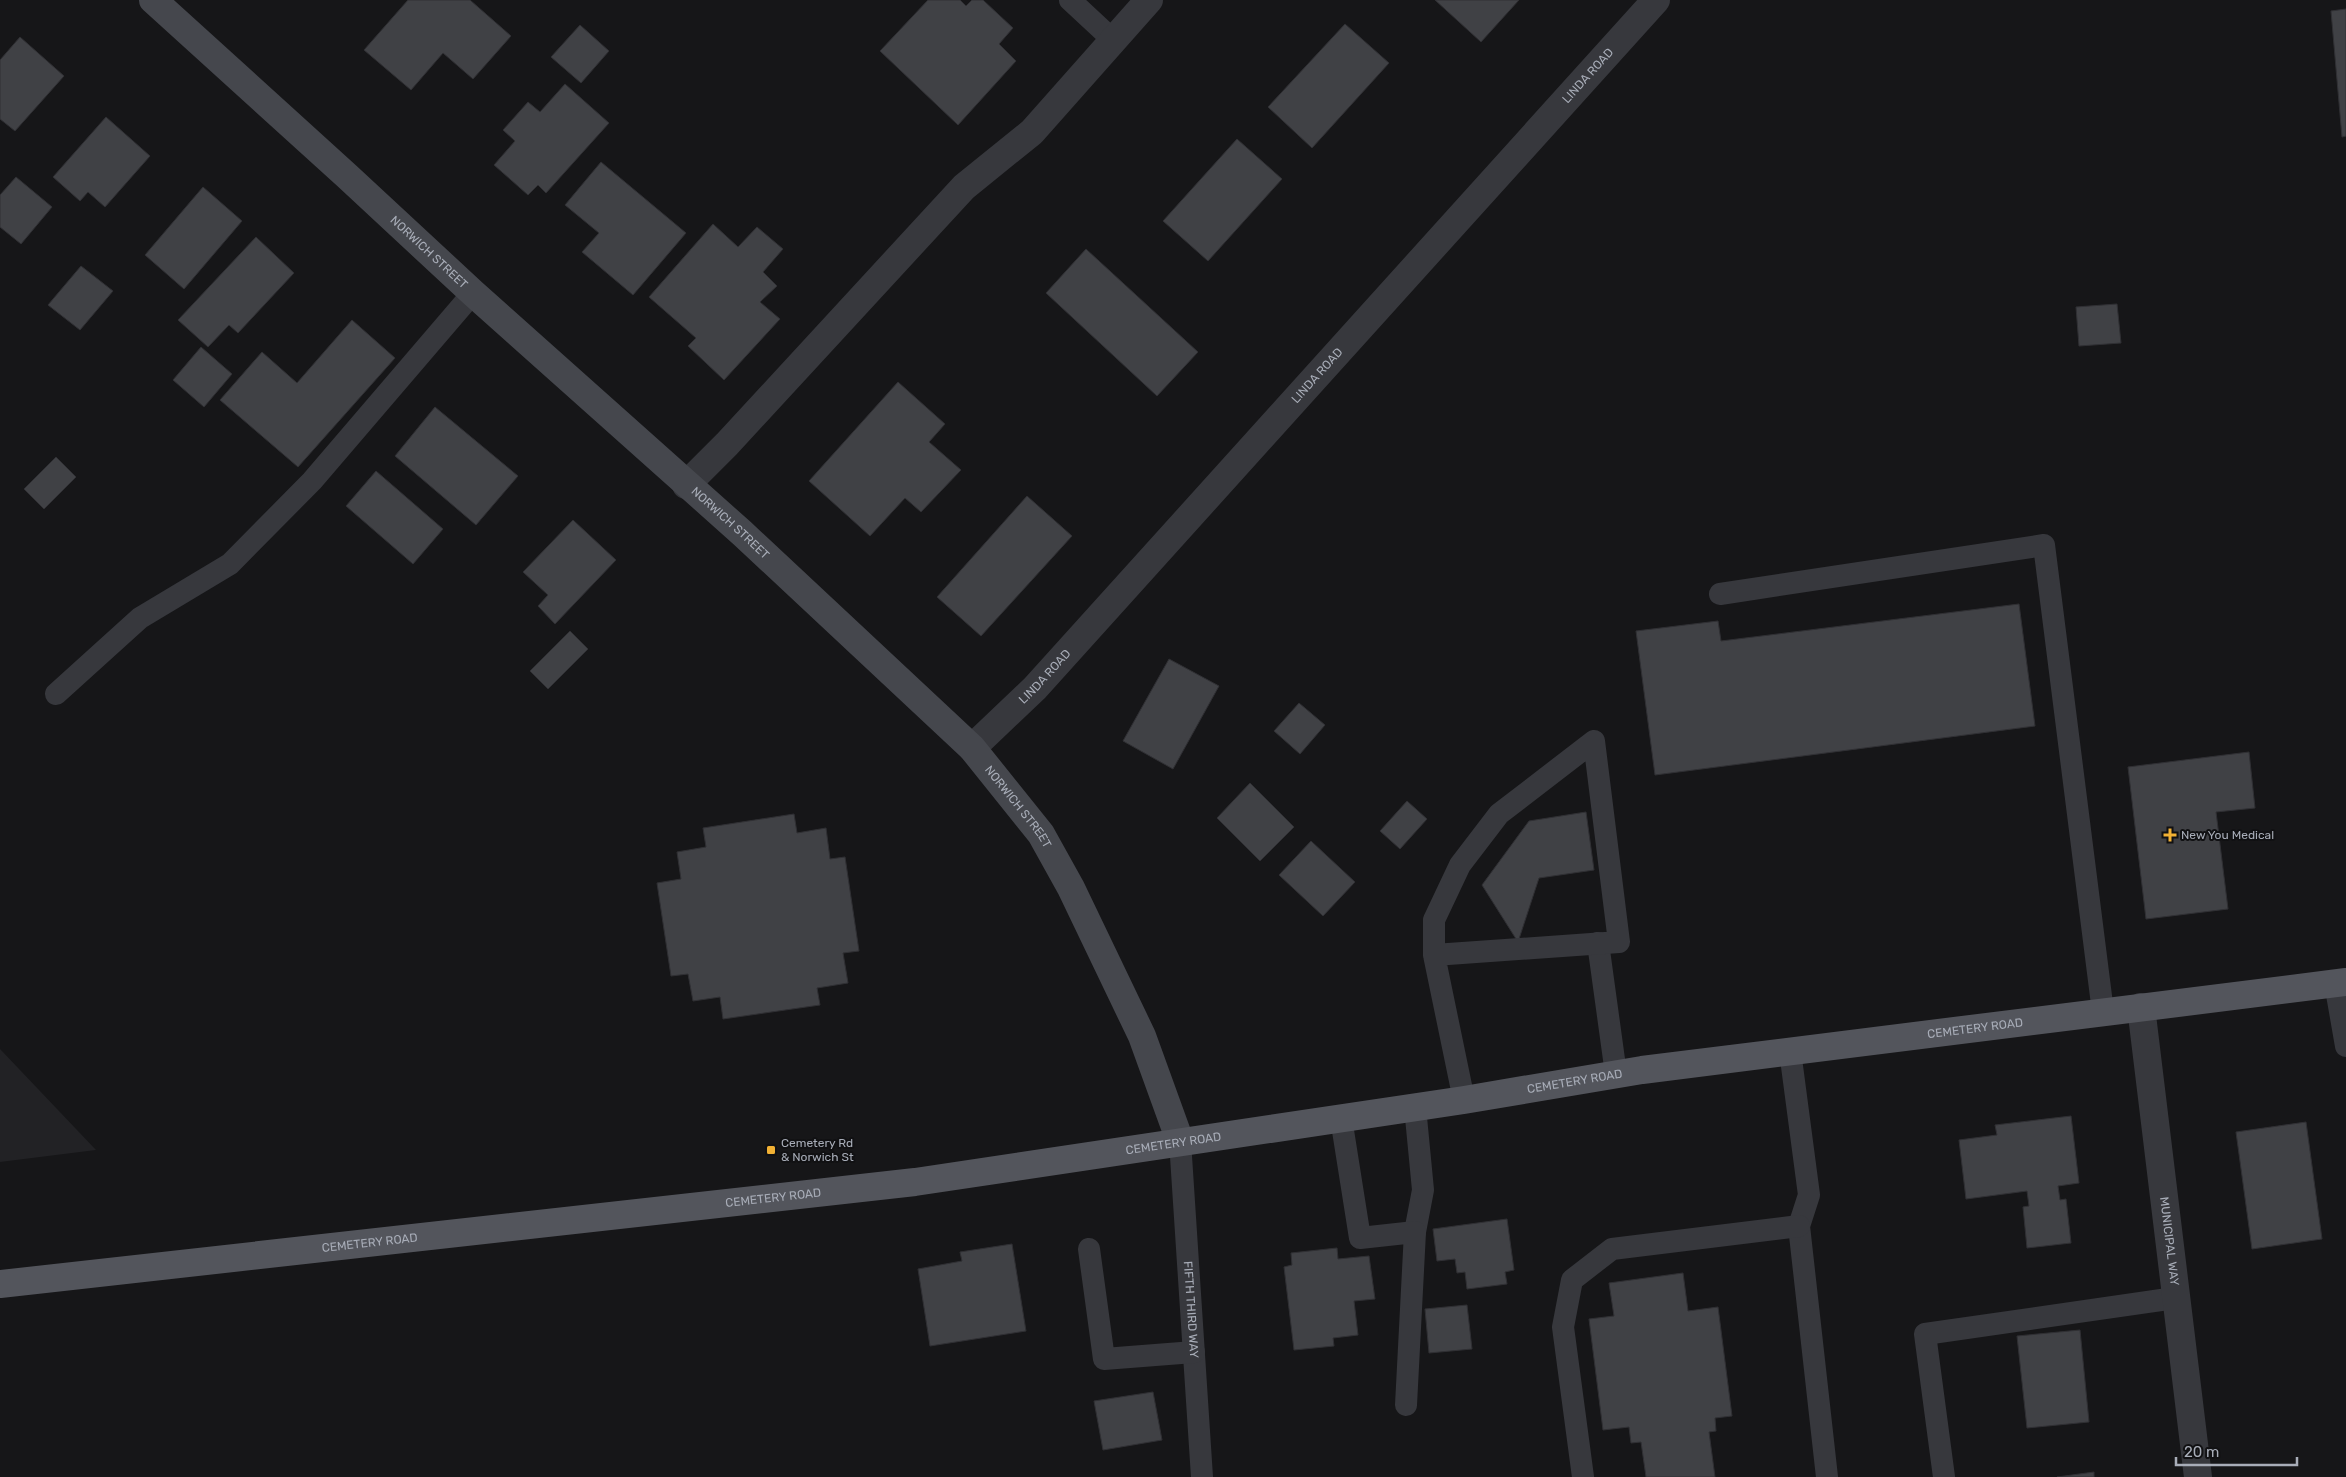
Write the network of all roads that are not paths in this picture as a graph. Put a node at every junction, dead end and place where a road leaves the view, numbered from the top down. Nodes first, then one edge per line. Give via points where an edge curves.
1 (153, 0) edge
2 (1070, 0) edge
3 (1150, 0) edge
4 (1656, 0) edge
5 (1114, 40) junction
6 (473, 293) junction
7 (686, 485) junction
8 (1720, 594) dead end
9 (56, 694) dead end
10 (972, 748) junction
11 (1598, 943) junction
12 (1434, 955) junction
13 (2340, 982) edge
14 (2141, 1007) junction
15 (2103, 1012) junction
16 (2346, 1046) edge
17 (1790, 1051) junction
18 (1616, 1074) junction
19 (1464, 1100) junction
20 (1415, 1107) junction
21 (1342, 1118) junction
22 (1180, 1141) junction
23 (1799, 1226) junction
24 (1415, 1232) junction
25 (1089, 1249) dead end
26 (0, 1284) edge
27 (2176, 1298) junction
28 (1194, 1352) junction
29 (1406, 1405) dead end
30 (1202, 1477) edge
31 (1582, 1477) edge
32 (1827, 1477) edge
33 (1944, 1477) edge
34 (2198, 1477) edge

1 - 6 main road, NORWICH STREET
2 - 5 lane
3 - 5 street
4 - 10 street, LINDA ROAD via 1035,688
5 - 7 street via 1032,132 964,187
6 - 7 main road, NORWICH STREET
6 - 9 lane via 312,481 230,564 140,618
7 - 10 main road, NORWICH STREET via 742,533
8 - 15 lane via 2044,545
10 - 22 main road, NORWICH STREET via 1041,834 1072,888 1142,1036
11 - 12 lane
11 - 12 lane via 1619,942 1594,741 1498,814 1466,858 1434,920
11 - 18 lane
12 - 19 lane
13 - 14 main road, CEMETERY ROAD
13 - 16 lane
14 - 15 main road, CEMETERY ROAD
14 - 27 street, MUNICIPAL WAY
15 - 17 main road, CEMETERY ROAD
17 - 18 main road, CEMETERY ROAD
17 - 23 lane via 1809,1195
18 - 19 main road, CEMETERY ROAD
19 - 20 main road, CEMETERY ROAD
20 - 21 main road, CEMETERY ROAD
20 - 24 lane via 1423,1190
21 - 22 main road, CEMETERY ROAD
21 - 24 lane via 1360,1238
22 - 26 main road, CEMETERY ROAD via 915,1182
22 - 28 lane, FIFTH THIRD WAY
23 - 31 lane via 1612,1249 1572,1280 1563,1327
23 - 32 lane
24 - 29 lane
25 - 28 lane via 1104,1358
27 - 33 lane via 1925,1334
27 - 34 street, MUNICIPAL WAY
28 - 30 lane, FIFTH THIRD WAY

